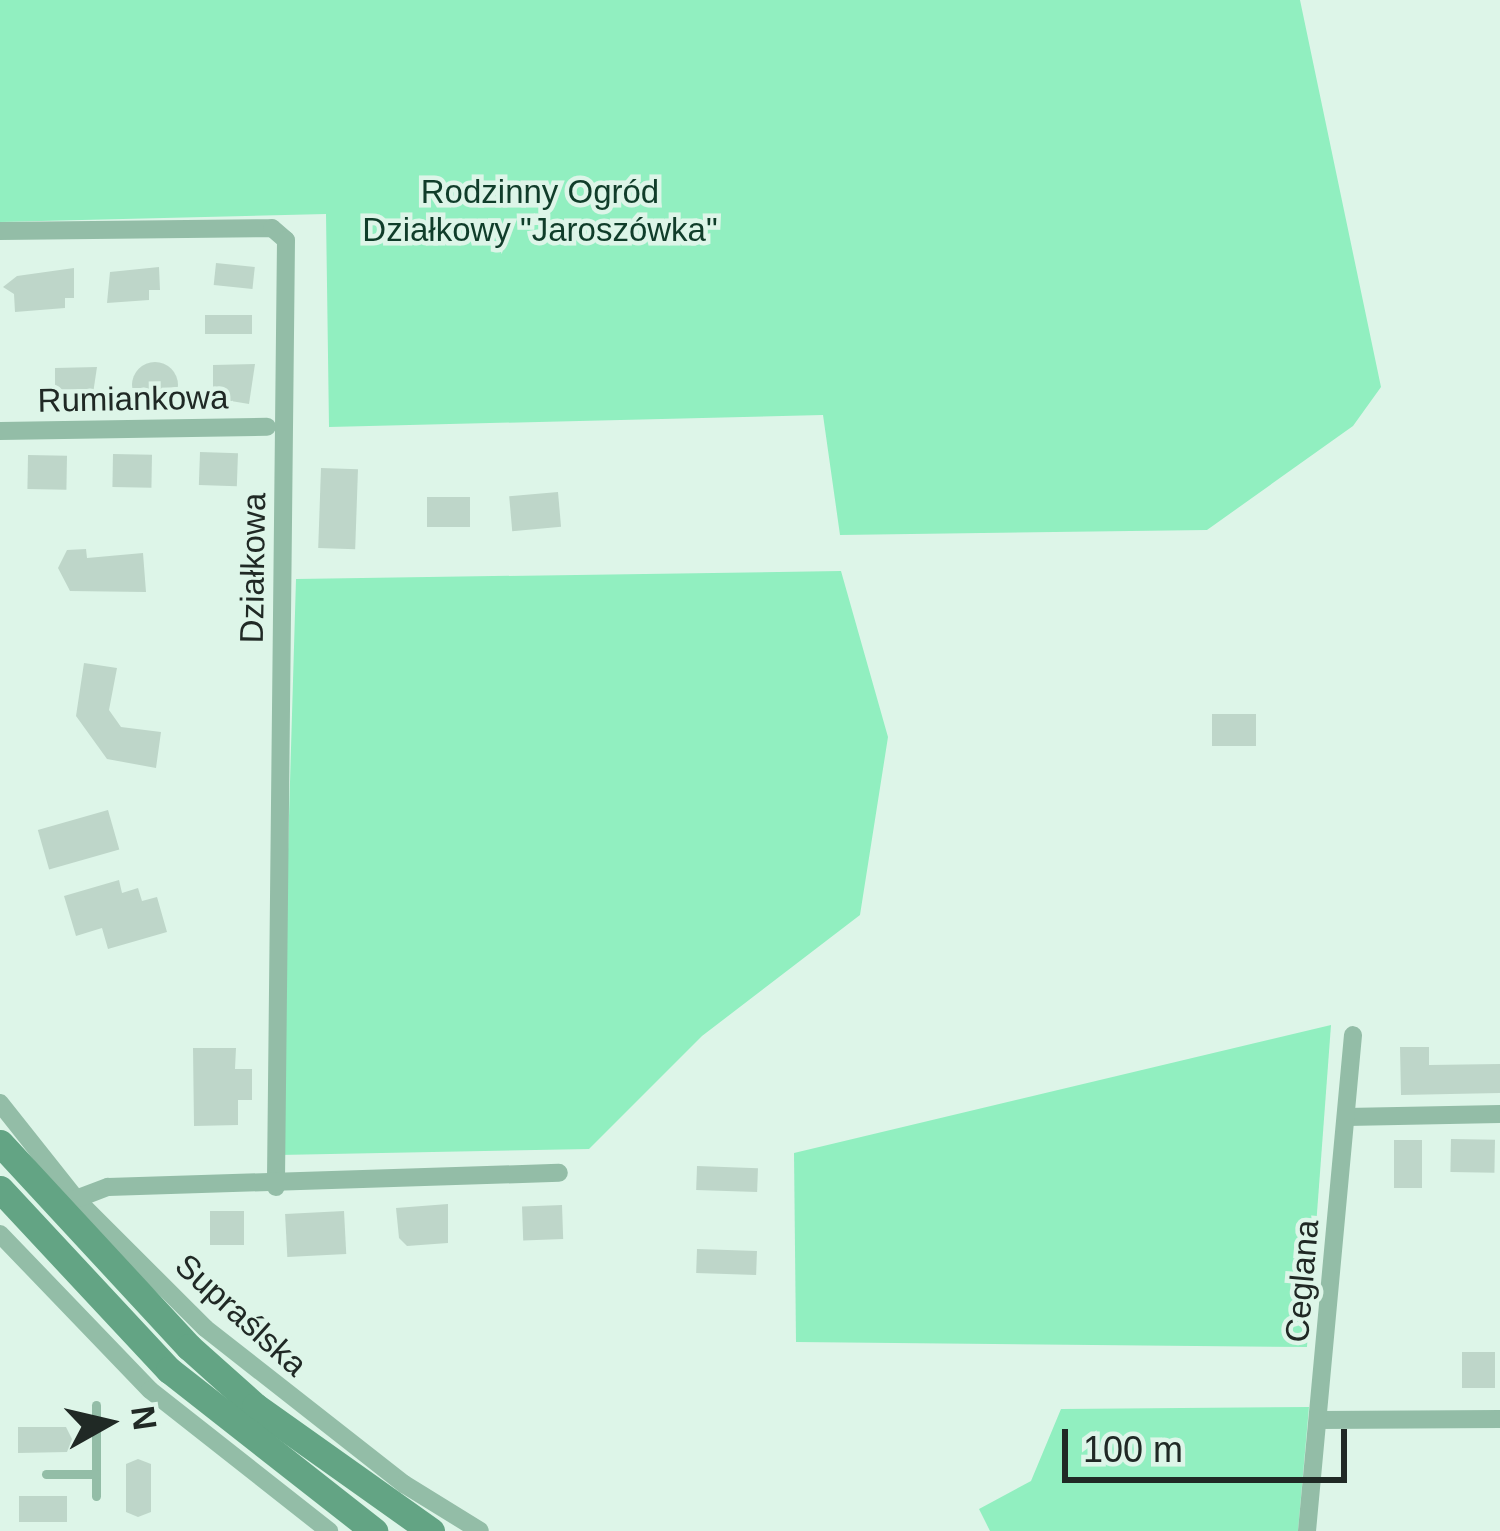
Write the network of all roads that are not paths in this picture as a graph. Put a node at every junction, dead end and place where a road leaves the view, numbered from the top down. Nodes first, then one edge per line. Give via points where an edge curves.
1 (0, 231) edge
2 (267, 428) dead end
3 (0, 431) edge
4 (1353, 1036) dead end
5 (0, 1103) edge
6 (1500, 1114) edge
7 (1347, 1117) junction
8 (0, 1143) edge
9 (559, 1173) dead end
10 (276, 1187) junction
11 (0, 1189) edge
12 (76, 1199) junction
13 (0, 1234) edge
14 (96, 1405) dead end
15 (1500, 1419) edge
16 (1319, 1420) junction
17 (46, 1474) dead end
18 (96, 1474) junction
19 (96, 1496) dead end
20 (328, 1531) edge
21 (374, 1531) edge
22 (431, 1531) edge
23 (480, 1531) edge
24 (1307, 1531) edge

1 - 10 street, Działkowa via 272,228 286,241
2 - 3 street, Rumiankowa
4 - 7 street, Ceglana
5 - 12 street, Supraślska
6 - 7 street
7 - 16 street, Ceglana
8 - 22 main road via 189,1347 255,1406
9 - 10 street
10 - 12 street via 108,1186
11 - 21 main road via 170,1370
12 - 23 street, Supraślska via 277,1389
13 - 20 street via 150,1390
14 - 18 lane
15 - 16 street
16 - 24 street, Ceglana
17 - 18 lane
18 - 19 lane

